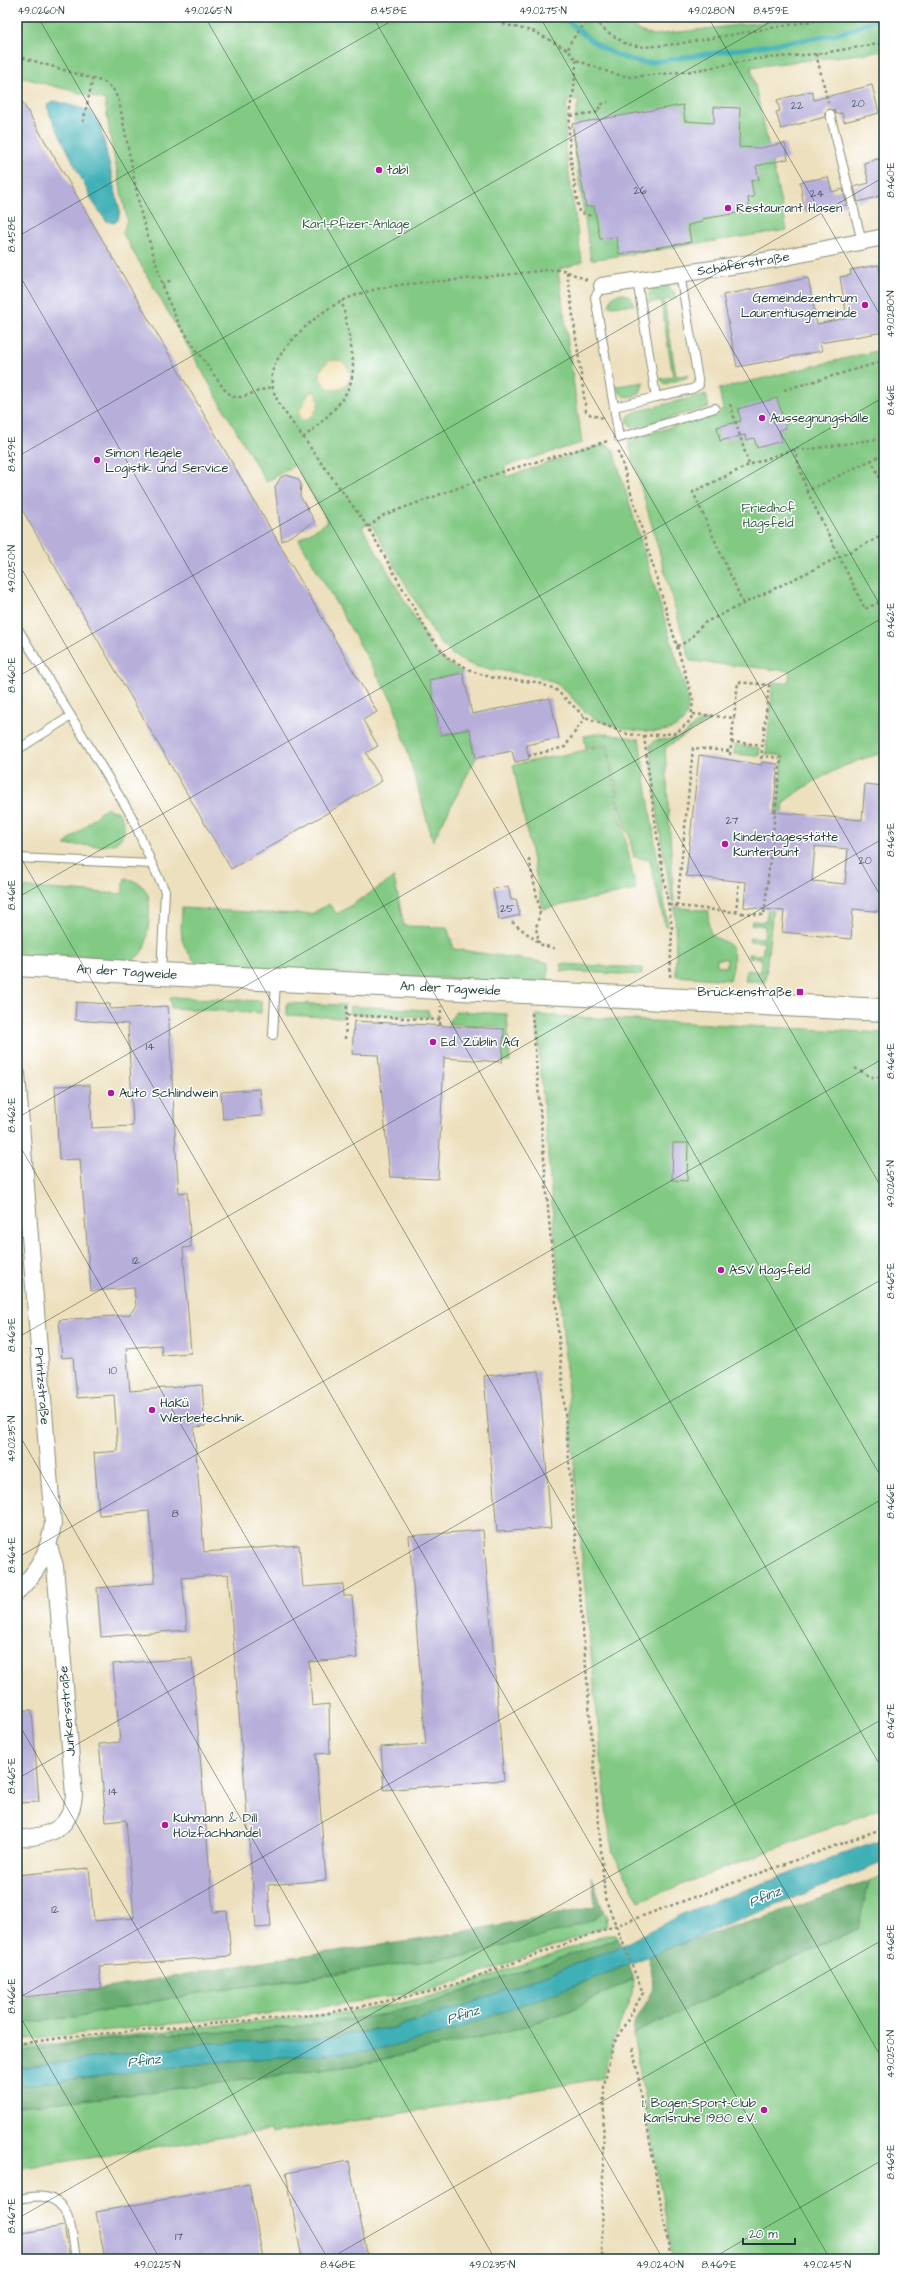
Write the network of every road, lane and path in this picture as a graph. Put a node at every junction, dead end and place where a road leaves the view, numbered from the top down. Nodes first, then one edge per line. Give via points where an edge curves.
1 (590, 17) edge
2 (836, 17) edge
3 (503, 24) dead end
4 (884, 43) edge
5 (568, 50) junction
6 (816, 54) junction
7 (17, 56) edge
8 (576, 60) junction
9 (94, 78) junction
10 (608, 102) dead end
11 (830, 114) joint
12 (571, 116) junction
13 (83, 122) dead end
14 (591, 216) dead end
15 (884, 238) edge
16 (862, 242) junction
17 (567, 272) junction
18 (680, 274) junction
19 (172, 280) dead end
20 (638, 280) junction
21 (162, 284) junction
22 (602, 286) junction
23 (342, 301) junction
24 (884, 361) edge
25 (271, 387) junction
26 (784, 390) dead end
27 (656, 397) junction
28 (730, 404) dead end
29 (614, 407) junction
30 (715, 408) dead end
31 (616, 419) junction
32 (303, 438) junction
33 (619, 438) junction
34 (884, 438) edge
35 (794, 449) junction
36 (884, 454) edge
37 (871, 459) junction
38 (749, 465) junction
39 (884, 487) edge
40 (807, 491) junction
41 (368, 527) junction
42 (884, 534) edge
43 (840, 555) junction
44 (884, 600) edge
45 (743, 603) junction
46 (17, 627) edge
47 (677, 646) junction
48 (693, 714) junction
49 (71, 716) junction
50 (585, 717) junction
51 (734, 718) junction
52 (644, 736) junction
53 (731, 742) junction
54 (763, 745) junction
55 (17, 750) edge
56 (730, 752) junction
57 (730, 755) dead end
58 (528, 756) dead end
59 (17, 858) edge
60 (529, 859) dead end
61 (152, 864) junction
62 (739, 881) dead end
63 (669, 905) junction
64 (677, 906) junction
65 (736, 912) junction
66 (512, 922) dead end
67 (539, 943) junction
68 (557, 949) dead end
69 (17, 965) edge
70 (161, 974) junction
71 (670, 976) dead end
72 (276, 979) junction
73 (884, 1010) edge
74 (440, 1012) dead end
75 (532, 1013) dead end
76 (440, 1020) junction
77 (440, 1025) dead end
78 (273, 1035) dead end
79 (345, 1039) dead end
80 (855, 1068) dead end
81 (17, 1074) edge
82 (884, 1077) edge
83 (49, 1547) junction
84 (17, 1592) edge
85 (884, 1828) edge
86 (17, 1839) edge
87 (616, 1926) junction
88 (17, 2044) edge
89 (633, 2048) dead end
90 (17, 2199) edge
91 (76, 2259) edge
92 (602, 2259) edge
93 (671, 2259) edge

1 - 2 path via 626,44 644,47 677,44
1 - 5 path via 571,41
3 - 5 path via 535,32
4 - 6 path
5 - 8 path
6 - 8 path via 756,59 692,72 630,77
6 - 11 path
7 - 9 path
8 - 12 path
9 - 13 path
9 - 21 path via 110,86 119,101 141,214
10 - 12 path via 600,105 598,112
11 - 16 lane
12 - 14 path via 570,157 579,212
15 - 16 street, Schäferstraße
16 - 18 street, Schäferstraße
17 - 22 path
17 - 23 path via 546,270 390,287
17 - 31 path via 586,411 591,415
18 - 20 street, Schäferstraße
18 - 27 lane via 699,385
19 - 21 path
20 - 22 street, Schäferstraße
20 - 27 lane
21 - 25 path via 180,326 224,389 233,397 241,397
22 - 29 lane via 595,297
23 - 25 path via 318,316 295,336 281,353 270,378
23 - 32 path via 354,365 351,385 328,418
24 - 26 path
25 - 32 path via 281,407
27 - 29 lane
28 - 38 path
29 - 31 lane
30 - 33 lane
31 - 33 lane
32 - 41 path
33 - 41 path via 497,474 384,515
33 - 47 path via 618,450
34 - 35 path via 804,450
35 - 38 path
35 - 40 path
36 - 37 path
37 - 39 path
37 - 40 path
38 - 45 path via 693,492
40 - 43 path
41 - 50 path via 429,635 448,658 474,672 494,678 535,682 555,689
42 - 43 path
43 - 44 path via 865,609
43 - 45 path
45 - 47 path via 704,623 688,641
46 - 49 lane
47 - 48 path via 693,700
48 - 51 path
48 - 52 path via 686,726 676,734
49 - 55 lane
49 - 61 lane via 132,817
50 - 52 path via 627,734
50 - 58 path via 565,747
51 - 53 path
51 - 54 path via 738,682 769,685
52 - 63 path
53 - 54 path
53 - 56 path
54 - 65 path via 762,757 781,758 764,915
56 - 57 path
56 - 64 path via 693,748
59 - 61 lane
60 - 67 path via 540,912 536,928
61 - 70 lane via 165,891
62 - 65 path
63 - 64 path
63 - 71 path via 672,928
64 - 65 path
66 - 67 path
67 - 68 path
69 - 70 main road, An der Tagweide
70 - 72 main road, An der Tagweide
72 - 73 main road, An der Tagweide
72 - 78 lane
74 - 76 path
75 - 87 path via 605,1898
76 - 77 path
76 - 79 path via 347,1015
80 - 82 path via 871,1077
81 - 83 street, Printzstraße via 52,1524
83 - 84 street, Printzstraße via 30,1579
83 - 86 street, Junkersstraße via 55,1566 73,1806 63,1825 52,1833
85 - 87 path
87 - 88 path via 439,1990 324,2014 84,2035
87 - 92 path via 636,1970 643,1993 613,2045 604,2085
89 - 93 path
90 - 91 lane via 45,2196 60,2202 68,2214

